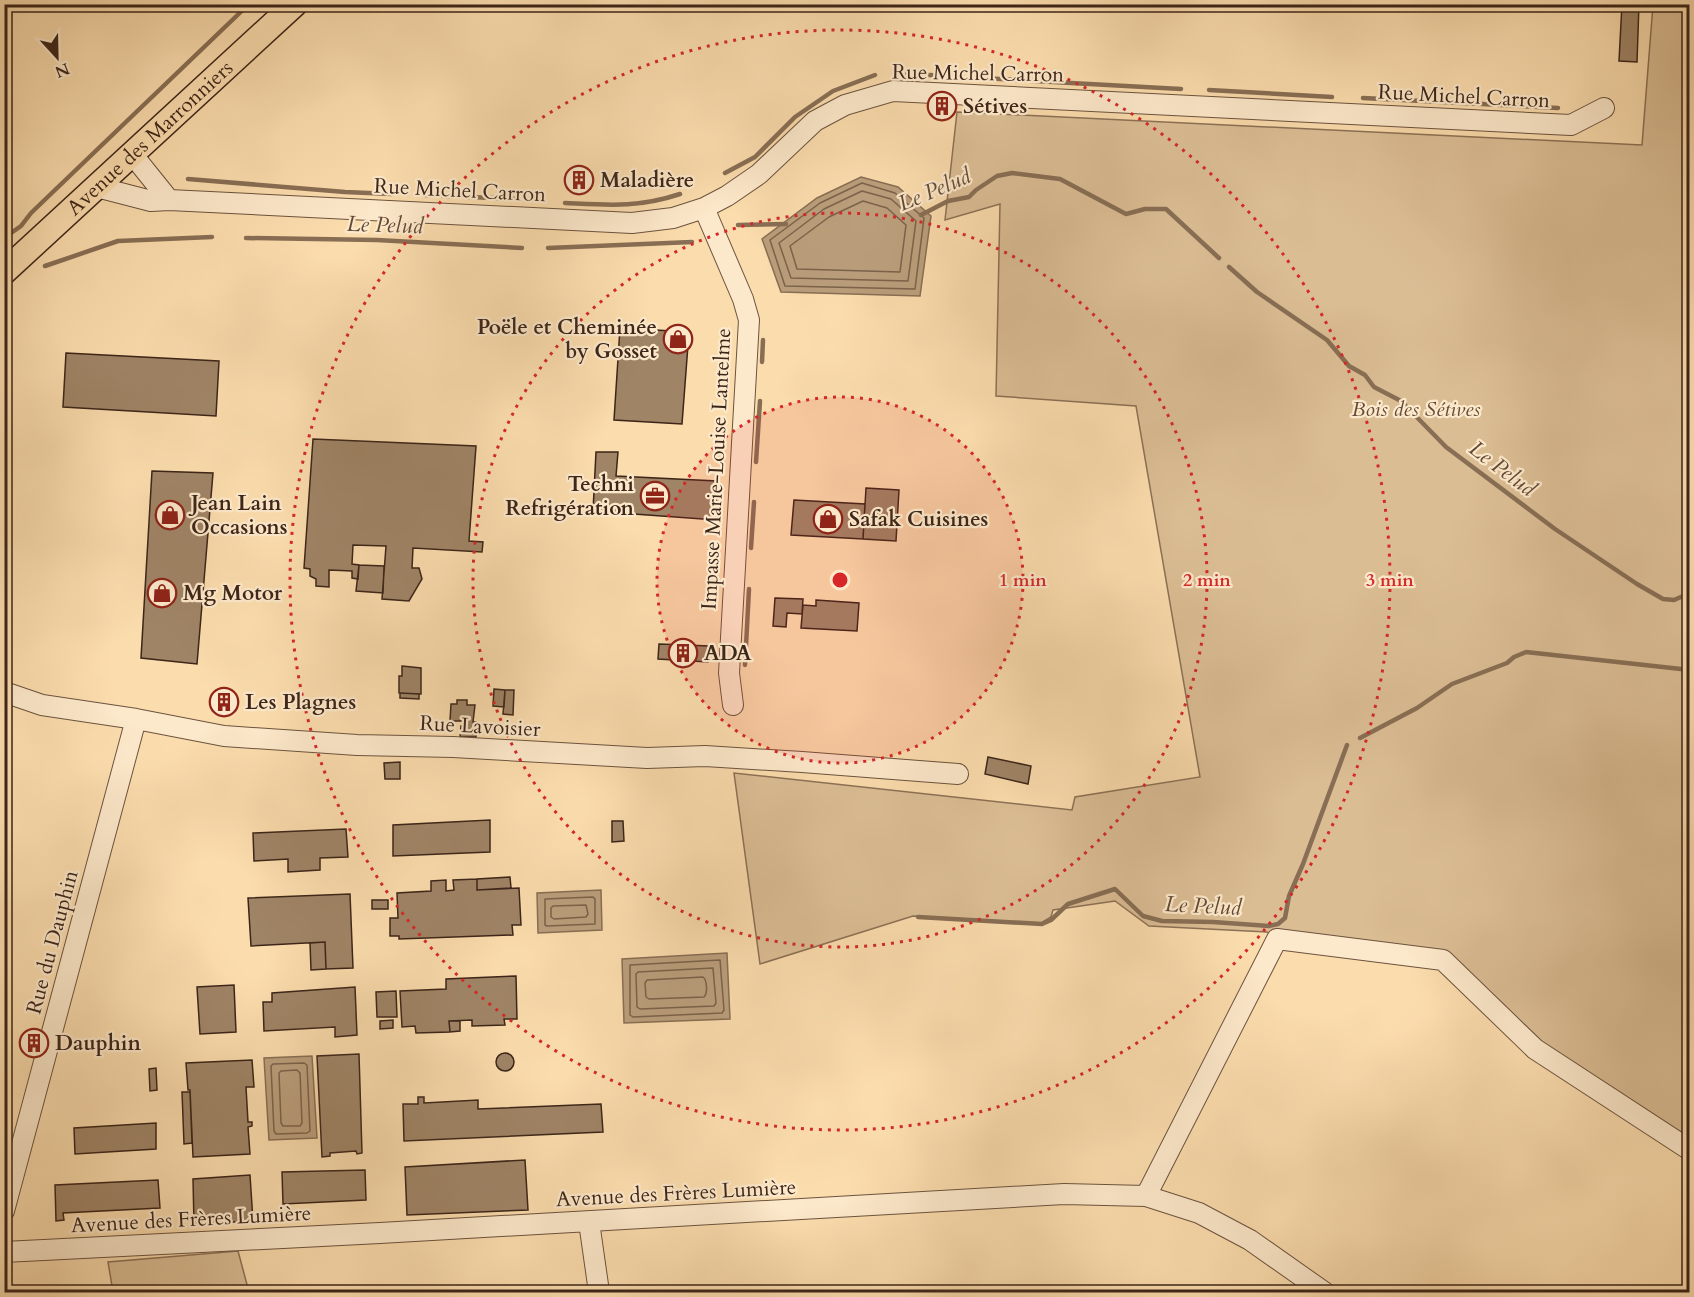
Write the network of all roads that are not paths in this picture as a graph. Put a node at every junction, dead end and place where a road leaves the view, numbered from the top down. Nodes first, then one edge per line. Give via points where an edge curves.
1 (295, 4) edge
2 (1604, 108) dead end
3 (132, 154) junction
4 (97, 187) junction
5 (169, 200) junction
6 (704, 208) junction
7 (4, 272) edge
8 (4, 692) edge
9 (733, 705) dead end
10 (136, 719) junction
11 (958, 774) dead end
12 (1689, 1150) edge
13 (1146, 1196) junction
14 (4, 1211) edge
15 (590, 1222) junction
16 (4, 1252) edge
17 (599, 1293) edge
18 (1324, 1293) edge

1 - 3 main road, Avenue des Marronniers
2 - 6 street, Rue Michel Carron via 1571,125 892,91 844,105 815,121 759,174
3 - 4 main road, Avenue des Marronniers
3 - 5 street
4 - 5 street, Rue Michel Carron via 151,201
4 - 7 main road, Avenue des Marronniers
5 - 6 street, Rue Michel Carron via 632,224 673,218
6 - 9 street, Impasse Marie-Louise Lantelme via 744,299 749,320 729,673
8 - 10 street, Rue Lavoisier via 42,705
10 - 11 street, Rue Lavoisier via 224,736 647,758 705,756
10 - 14 street, Rue du Dauphin
12 - 13 street via 1534,1049 1443,960 1277,939
13 - 15 street, Avenue des Frères Lumière via 1064,1194
13 - 18 street, Avenue des Frères Lumière via 1198,1214 1250,1240
15 - 16 street, Avenue des Frères Lumière
15 - 17 street

